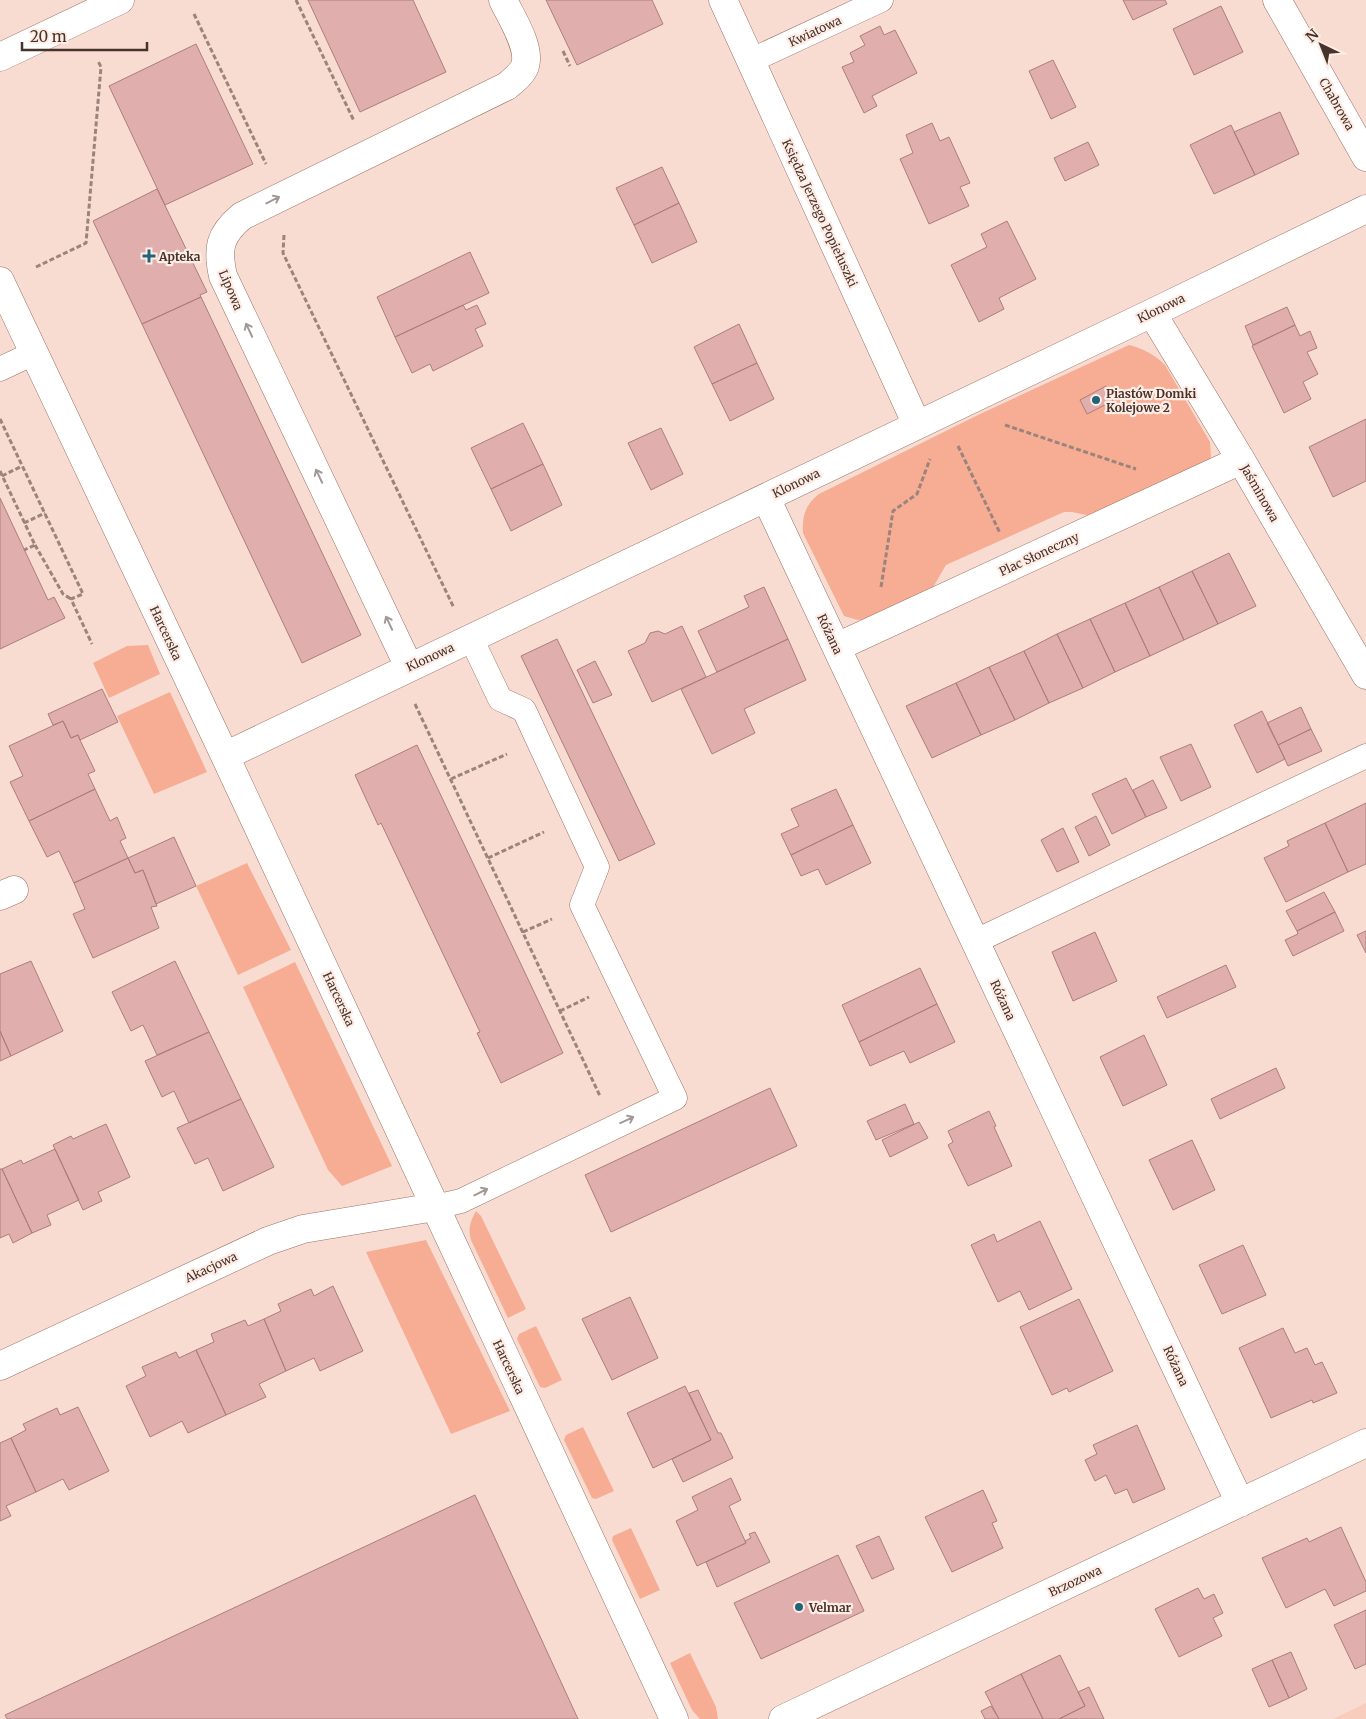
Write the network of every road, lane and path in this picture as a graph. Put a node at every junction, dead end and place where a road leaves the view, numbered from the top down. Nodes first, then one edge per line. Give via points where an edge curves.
1 (120, 0) edge
2 (296, 0) edge
3 (503, 0) edge
4 (723, 0) edge
5 (880, 0) edge
6 (1277, 0) edge
7 (194, 14) dead end
8 (0, 57) edge
9 (98, 61) dead end
10 (750, 61) junction
11 (370, 153) junction
12 (1366, 157) edge
13 (281, 196) junction
14 (1366, 209) edge
15 (36, 266) dead end
16 (0, 281) edge
17 (1152, 313) junction
18 (34, 353) junction
19 (0, 369) edge
20 (0, 419) edge
21 (1001, 423) dead end
22 (917, 425) junction
23 (956, 442) dead end
24 (931, 454) dead end
25 (1241, 460) junction
26 (22, 466) junction
27 (1, 474) edge
28 (1176, 491) junction
29 (766, 498) junction
30 (45, 513) junction
31 (24, 523) junction
32 (35, 544) junction
33 (24, 550) dead end
34 (1015, 565) junction
35 (71, 600) junction
36 (455, 608) dead end
37 (880, 626) junction
38 (471, 638) junction
39 (92, 644) dead end
40 (837, 647) junction
41 (409, 667) junction
42 (1366, 675) edge
43 (414, 703) dead end
44 (538, 740) junction
45 (225, 756) junction
46 (1366, 756) edge
47 (451, 779) junction
48 (574, 818) junction
49 (488, 858) junction
50 (976, 941) junction
51 (614, 1126) junction
52 (435, 1207) junction
53 (0, 1366) edge
54 (1366, 1443) edge
55 (1240, 1502) junction
56 (674, 1719) edge
57 (783, 1719) edge

1 - 8 street
2 - 11 path
3 - 11 street, Lipowa via 525,46 524,67 518,77 507,86
4 - 10 street, Księdza Jerzego Popiełuszki
5 - 10 lane, Kwiatowa
6 - 12 street, Chabrowa
7 - 13 path
9 - 15 path via 101,67 86,243
10 - 22 street, Księdza Jerzego Popiełuszki
11 - 13 street, Lipowa
13 - 36 path via 286,206 283,253
41 -> 13 street, Lipowa via 224,276 219,253 233,223
14 - 17 street, Klonowa
16 - 18 street, Harcerska
17 - 22 street, Klonowa
17 - 25 street, Jaśminowa
18 - 19 lane
18 - 45 street, Harcerska
20 - 26 path
21 - 28 path via 1171,481
22 - 29 street, Klonowa
23 - 34 path
24 - 37 path via 917,494 893,511 876,616
25 - 28 street, Plac Słoneczny
25 - 42 street, Jaśminowa
26 - 27 path
26 - 30 path
27 - 31 path
28 - 34 street, Plac Słoneczny
29 - 38 street, Klonowa
29 - 40 street, Różana
30 - 31 path
30 - 35 path via 83,594
31 - 32 path
32 - 33 path
32 - 35 path via 63,594
34 - 37 street, Plac Słoneczny
35 - 39 path
37 - 40 street, Plac Słoneczny
38 - 41 street, Klonowa
38 - 44 lane via 500,699 524,710
40 - 50 street, Różana
41 - 45 street, Klonowa
43 - 47 path
44 - 47 path
44 - 48 lane
45 - 52 street, Harcerska
46 - 50 lane
47 - 49 path
48 - 49 path
51 -> 48 lane via 675,1098 582,905 597,867
49 - 51 path
50 - 55 street, Różana
52 -> 51 lane via 461,1201
52 - 53 street, Akacjowa via 303,1229 268,1241
52 - 56 street, Harcerska
54 - 55 street, Brzozowa
55 - 57 street, Brzozowa

